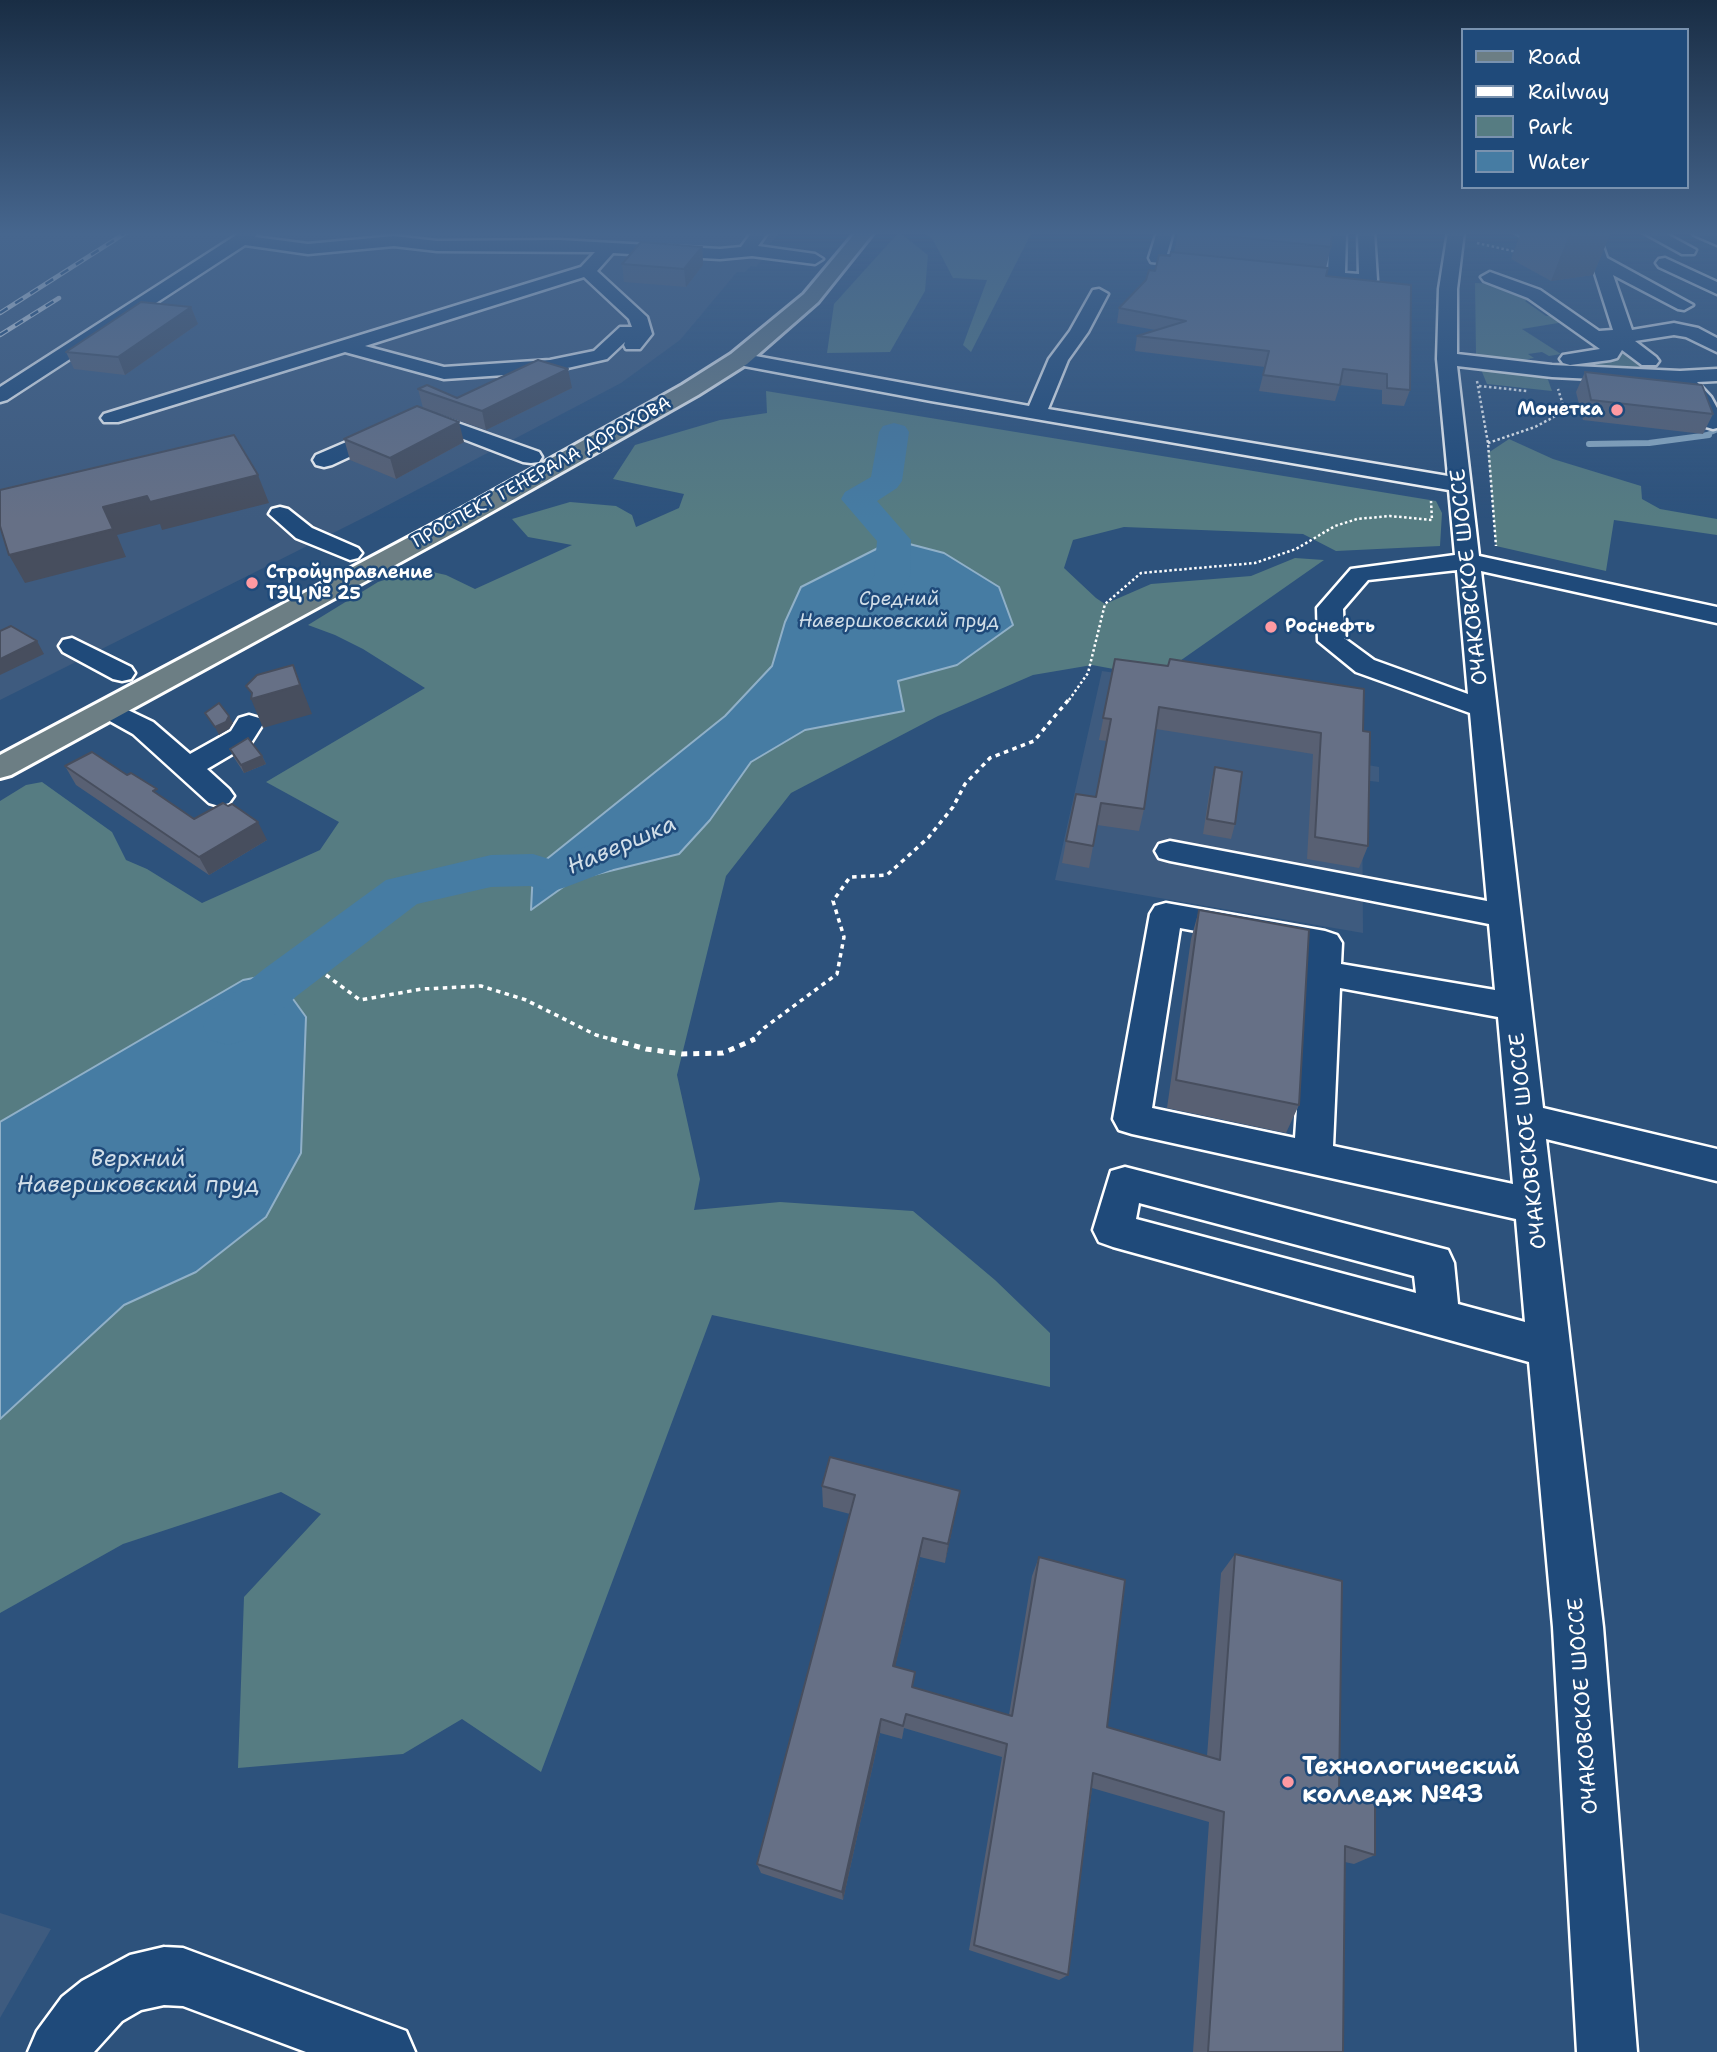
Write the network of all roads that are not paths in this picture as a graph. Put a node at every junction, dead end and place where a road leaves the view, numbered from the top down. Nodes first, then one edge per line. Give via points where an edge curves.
1 (105, 328) edge
2 (403, 328) edge
3 (641, 328) edge
4 (776, 328) edge
5 (1081, 328) edge
6 (1453, 328) edge
7 (1583, 328) edge
8 (1622, 328) edge
9 (627, 331) dead end
10 (1590, 333) junction
11 (1625, 337) junction
12 (344, 346) junction
13 (1717, 346) edge
14 (710, 353) dead end
15 (600, 355) junction
16 (739, 359) junction
17 (1458, 360) junction
18 (1515, 367) junction
19 (444, 373) junction
20 (1717, 375) edge
21 (1676, 377) junction
22 (0, 396) edge
23 (1036, 413) junction
24 (111, 418) dead end
25 (1713, 423) edge
26 (531, 457) junction
27 (1460, 485) junction
28 (280, 514) dead end
29 (350, 553) junction
30 (1469, 561) junction
31 (1717, 615) edge
32 (191, 637) dead end
33 (72, 646) dead end
34 (134, 667) joint
35 (103, 698) junction
36 (1484, 709) junction
37 (249, 724) edge
38 (0, 768) edge
39 (187, 768) junction
40 (219, 796) dead end
41 (1170, 851) dead end
42 (1505, 916) junction
43 (1323, 973) junction
44 (1515, 1007) junction
45 (1526, 1119) junction
46 (1313, 1158) junction
47 (1717, 1165) edge
48 (1535, 1206) junction
49 (1437, 1318) junction
50 (1550, 1348) junction
51 (58, 2052) edge
52 (385, 2052) edge
53 (1607, 2052) edge

1 - 22 street
2 - 12 street
3 - 15 street via 643,334 629,348
4 - 16 main road, ПРОСПЕКТ ГЕНЕРАЛА ДОРОХОВА
5 - 23 street via 1059,359
6 - 17 street, ОЧАКОВСКОЕ ШОССЕ
7 - 10 street
8 - 11 street
9 - 15 street
10 - 11 street
10 - 18 street via 1613,350 1610,354
11 - 13 street via 1674,329
11 - 21 street via 1631,348
12 - 19 street
12 - 24 street
14 - 26 main road, ПРОСПЕКТ ГЕНЕРАЛА ДОРОХОВА
15 - 19 street via 550,366
16 - 23 street
16 - 35 main road, ПРОСПЕКТ ГЕНЕРАЛА ДОРОХОВА via 634,424
17 - 18 street
17 - 27 street, ОЧАКОВСКОЕ ШОССЕ
18 - 21 street
19 - 26 street via 425,395 322,454 421,416
20 - 21 street
21 - 25 street via 1704,401
23 - 27 street
26 - 29 main road, ПРОСПЕКТ ГЕНЕРАЛА ДОРОХОВА
27 - 30 street, ОЧАКОВСКОЕ ШОССЕ
28 - 29 street via 303,533
29 - 32 main road, ПРОСПЕКТ ГЕНЕРАЛА ДОРОХОВА
30 - 31 street
30 - 36 street, ОЧАКОВСКОЕ ШОССЕ
30 - 36 street via 1360,574 1330,608 1331,641 1365,666
33 - 34 street
34 - 35 main road, ПРОСПЕКТ ГЕНЕРАЛА ДОРОХОВА
35 - 38 main road, ПРОСПЕКТ ГЕНЕРАЛА ДОРОХОВА
35 - 39 street
36 - 42 street, ОЧАКОВСКОЕ ШОССЕ
37 - 39 street via 242,737
39 - 40 street
41 - 42 street
42 - 44 street, ОЧАКОВСКОЕ ШОССЕ
43 - 44 street
43 - 46 street
43 - 46 street via 1325,943 1166,914 1132,1119
44 - 45 street, ОЧАКОВСКОЕ ШОССЕ
45 - 47 street
45 - 48 street, ОЧАКОВСКОЕ ШОССЕ
46 - 48 street
48 - 50 street, ОЧАКОВСКОЕ ШОССЕ
49 - 49 street via 1113,1230 1125,1183 1434,1263
49 - 50 street
50 - 53 street, ОЧАКОВСКОЕ ШОССЕ via 1578,1627
51 - 52 street via 102,2001 130,1984 164,1976 183,1977

